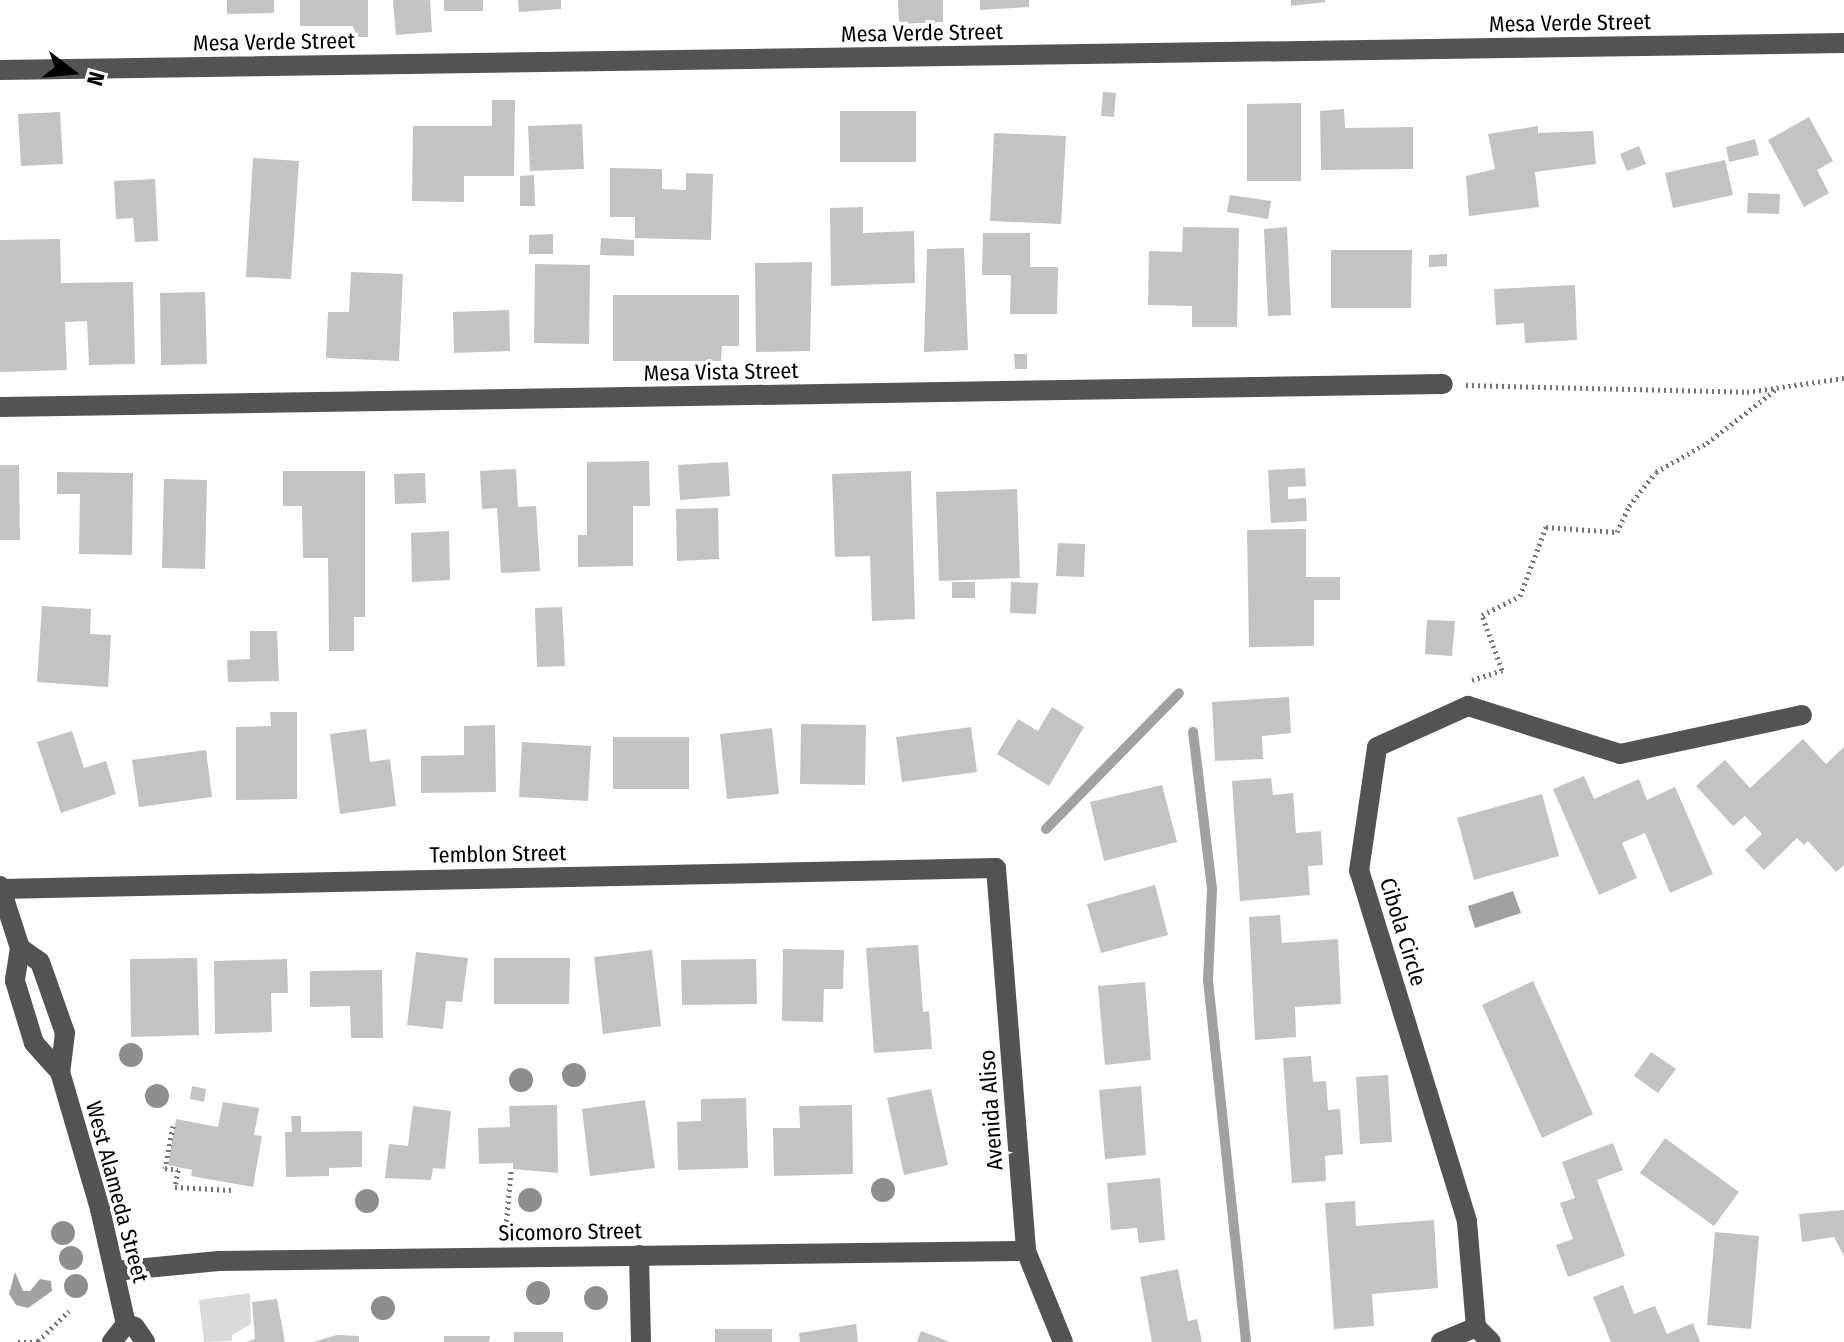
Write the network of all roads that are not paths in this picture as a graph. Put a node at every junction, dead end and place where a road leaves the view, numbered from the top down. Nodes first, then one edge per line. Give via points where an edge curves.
1 (1844, 43) edge
2 (0, 70) edge
3 (1443, 384) road end
4 (0, 407) edge
5 (1802, 715) dead end
6 (996, 868) joint
7 (0, 888) edge
8 (20, 948) junction
9 (60, 1072) junction
10 (1026, 1251) junction
11 (639, 1255) junction
12 (115, 1271) junction
13 (126, 1324) junction
14 (1483, 1335) edge
15 (112, 1342) edge
16 (145, 1342) edge
17 (641, 1342) edge
18 (1063, 1342) edge
19 (1441, 1342) edge

1 - 2 street, Mesa Verde Street
3 - 4 street, Mesa Vista Street
5 - 14 street, Cibola Circle via 1620,754 1468,706 1377,747 1359,871 1467,1221
6 - 7 street, Temblon Street
6 - 10 street, Avenida Aliso
7 - 8 street, West Alameda Street
8 - 9 street, West Alameda Street via 15,981 34,1043
8 - 9 street, West Alameda Street via 40,962 60,1018 66,1048
9 - 12 street, West Alameda Street
10 - 11 street, Sicomoro Street
10 - 18 street, Avenida Aliso
11 - 12 street, Sicomoro Street via 219,1261
11 - 17 street
12 - 13 street, West Alameda Street
13 - 15 street
13 - 16 street
14 - 19 street

